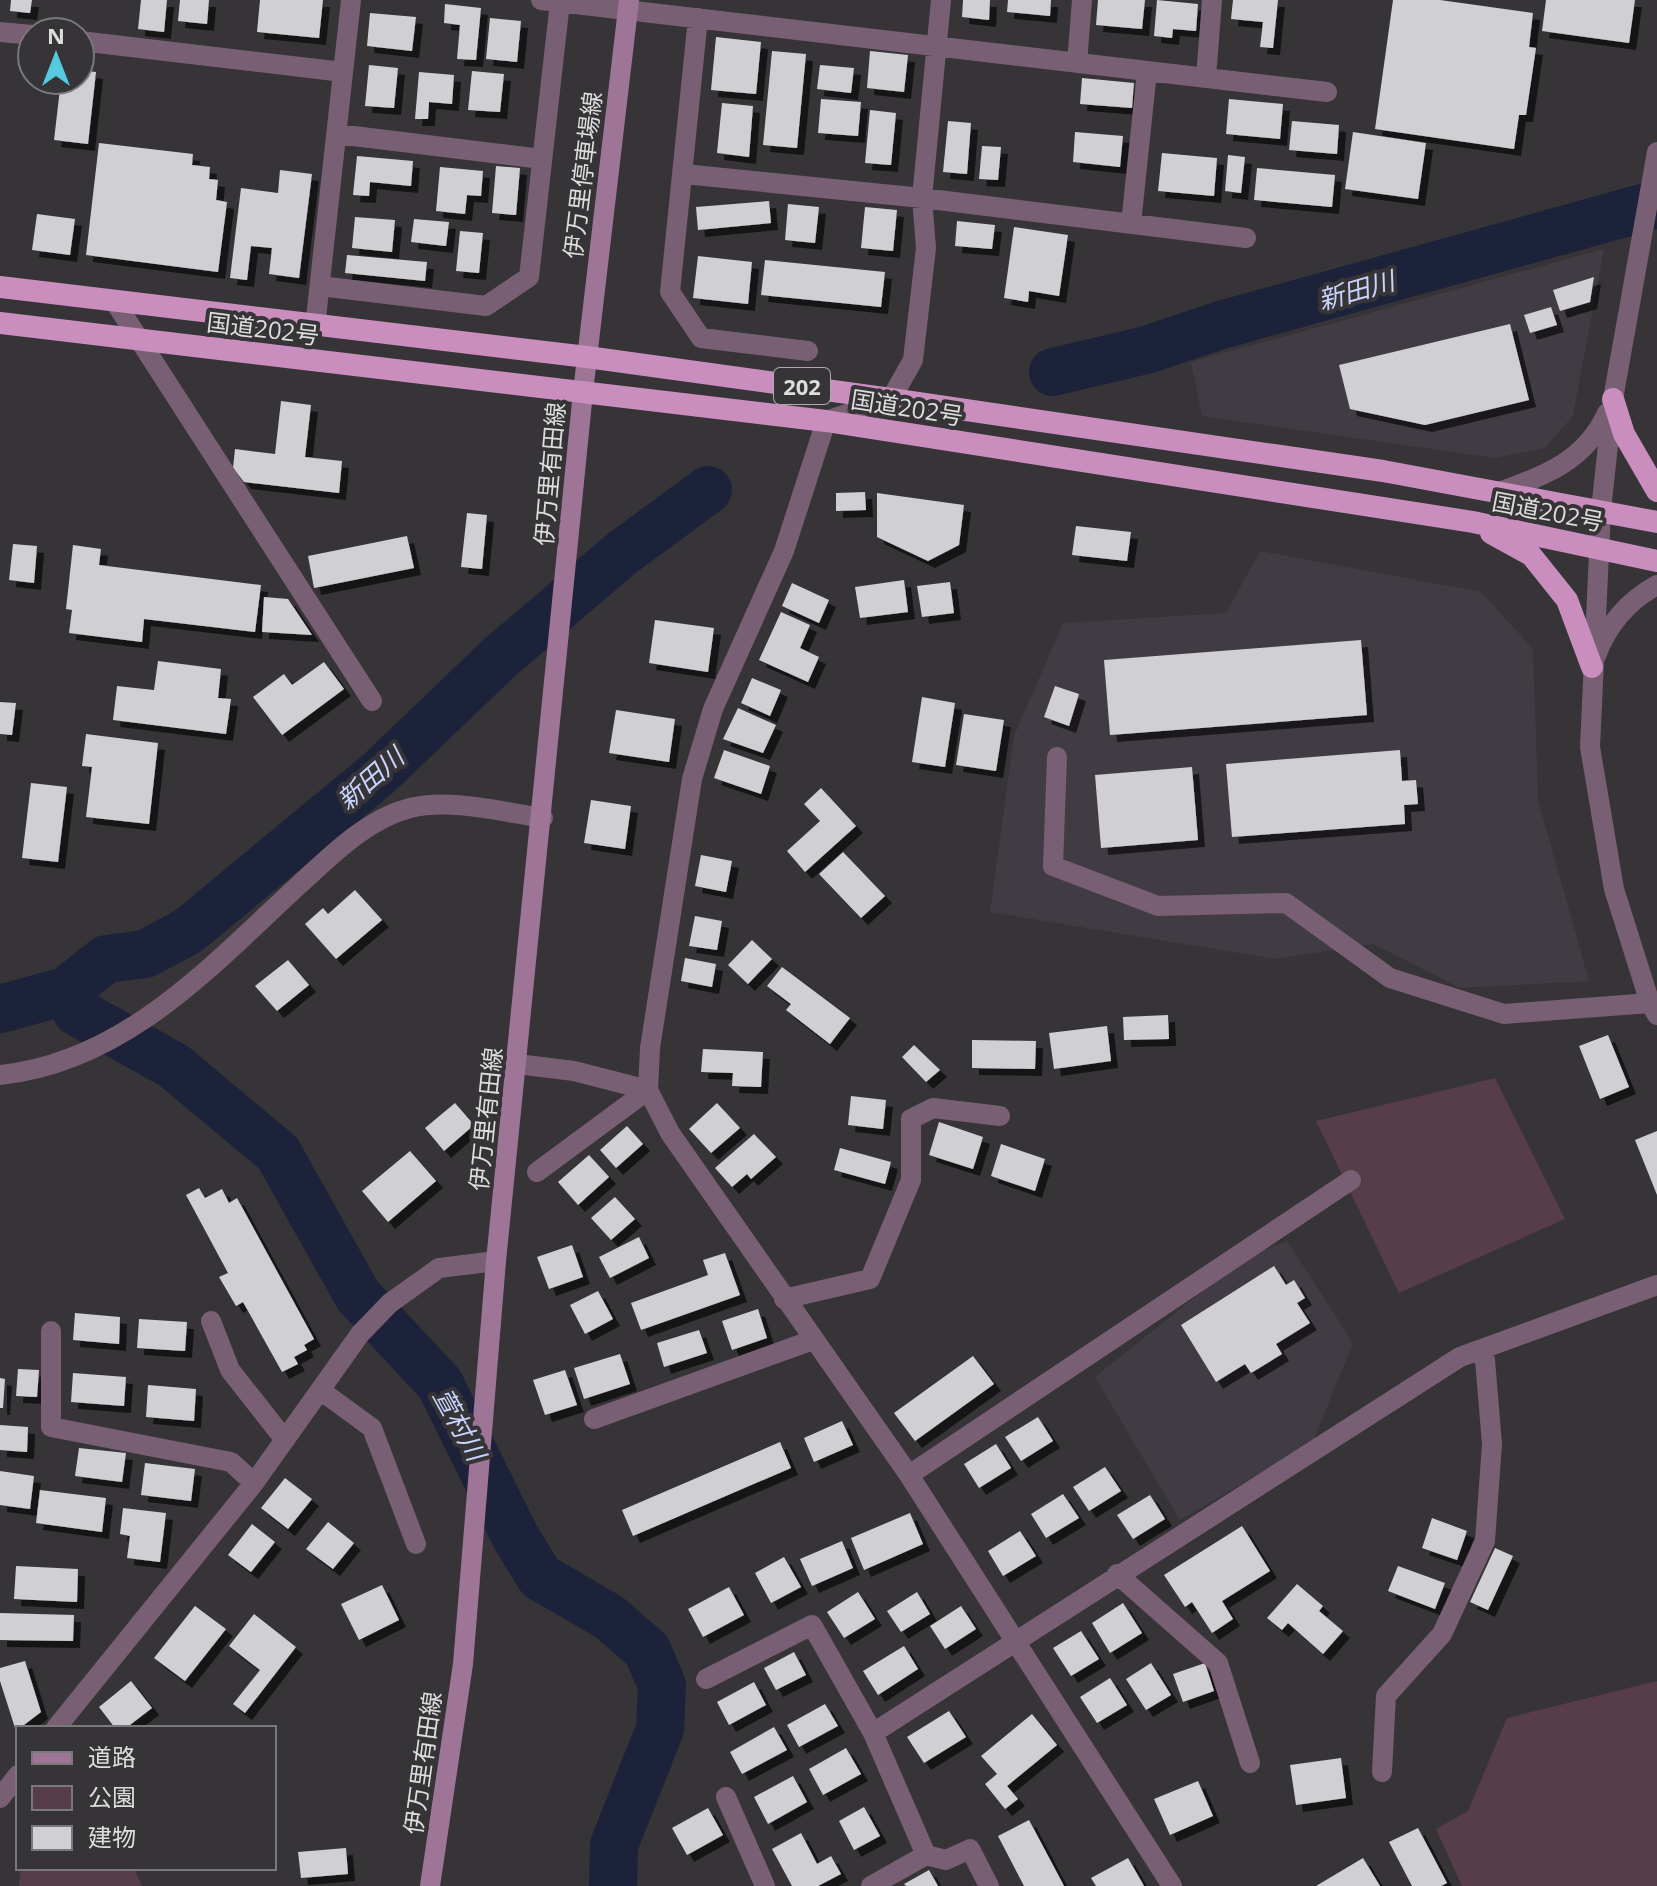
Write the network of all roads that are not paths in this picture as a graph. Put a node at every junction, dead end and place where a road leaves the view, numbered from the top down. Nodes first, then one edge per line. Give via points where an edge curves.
1 (351, 0) edge
2 (941, 0) edge
3 (1082, 0) edge
4 (1212, 0) edge
5 (550, 1) edge
6 (628, 5) edge
7 (698, 18) junction
8 (96, 43) edge
9 (937, 46) junction
10 (1077, 63) junction
11 (1147, 71) junction
12 (343, 72) junction
13 (1206, 78) junction
14 (1327, 92) dead end
15 (337, 134) junction
16 (1657, 152) edge
17 (542, 159) junction
18 (684, 174) junction
19 (922, 198) junction
20 (1131, 224) junction
21 (1246, 238) dead end
22 (1649, 241) edge
23 (320, 286) junction
24 (0, 287) edge
25 (115, 302) junction
26 (0, 323) edge
27 (315, 327) junction
28 (140, 340) junction
29 (808, 351) dead end
30 (587, 357) junction
31 (583, 392) junction
32 (891, 399) junction
33 (1613, 399) junction
34 (826, 421) junction
35 (1657, 491) edge
36 (1499, 492) junction
37 (1601, 510) junction
38 (1473, 522) junction
39 (1657, 522) edge
40 (1598, 547) junction
41 (1657, 561) edge
42 (1657, 585) edge
43 (1592, 667) junction
44 (372, 701) dead end
45 (1057, 757) dead end
46 (543, 818) junction
47 (1653, 1009) edge
48 (517, 1064) junction
49 (0, 1075) edge
50 (648, 1090) junction
51 (1000, 1116) dead end
52 (537, 1172) dead end
53 (1351, 1180) dead end
54 (496, 1261) junction
55 (1657, 1285) edge
56 (784, 1299) junction
57 (211, 1321) dead end
58 (51, 1331) dead end
59 (813, 1340) junction
60 (1484, 1348) junction
61 (320, 1390) junction
62 (594, 1419) dead end
63 (285, 1440) junction
64 (909, 1475) junction
65 (254, 1483) junction
66 (416, 1544) dead end
67 (1117, 1574) junction
68 (1014, 1640) junction
69 (706, 1679) dead end
70 (58, 1726) edge
71 (873, 1733) junction
72 (1250, 1763) dead end
73 (1382, 1772) dead end
74 (16, 1778) edge
75 (726, 1797) dead end
76 (0, 1798) edge
77 (926, 1855) junction
78 (430, 1886) edge
79 (765, 1886) edge
80 (871, 1886) edge
81 (989, 1886) edge
82 (1172, 1886) edge

1 - 12 street
2 - 9 street
3 - 10 street
4 - 13 street
5 - 6 street
5 - 17 street
6 - 7 street
6 - 30 main road, 伊万里停車場線
7 - 9 street
7 - 18 street
8 - 12 street
9 - 10 street
9 - 19 street
10 - 11 street
11 - 13 street
11 - 20 street
12 - 15 street
13 - 14 street
15 - 17 street
15 - 23 street
16 - 22 street
17 - 23 street via 529,277 486,306
18 - 19 street
18 - 29 street via 670,292 701,338
19 - 20 street
19 - 32 street via 926,248 913,360
20 - 21 street
22 - 33 street
23 - 27 street
24 - 25 highway, 国道202号 / 202
25 - 27 highway, 国道202号 / 202
25 - 28 street
26 - 28 highway, 国道202号 / 202
27 - 30 highway, 国道202号 / 202
28 - 31 highway, 国道202号 / 202
28 - 44 street
30 - 31 main road, 伊万里有田線
30 - 32 highway, 国道202号 / 202
31 - 34 highway, 国道202号 / 202
31 - 46 main road, 伊万里有田線
32 - 34 street
32 - 36 highway, 国道202号 / 202
33 - 35 highway via 1624,434
33 - 36 street via 1601,428 1579,454 1547,475
33 - 37 street
34 - 38 highway, 国道202号 / 202
34 - 50 street via 784,551 713,709 692,779
36 - 37 highway, 国道202号 / 202
37 - 39 highway, 国道202号 / 202
37 - 40 street
38 - 40 highway, 国道202号 / 202
38 - 43 highway via 1531,555 1550,578 1567,600
40 - 41 highway, 国道202号 / 202
40 - 43 street
42 - 43 street via 1629,604 1613,624
43 - 47 street via 1592,761 1614,889
45 - 47 street via 1053,866 1158,906 1286,903 1390,978 1504,1014
46 - 48 main road, 伊万里有田線
46 - 49 street via 455,806 411,807 375,821 142,1023 75,1058
48 - 50 street via 574,1071
48 - 54 main road, 伊万里有田線
50 - 52 street
50 - 56 street via 670,1133
51 - 56 street via 933,1108 911,1119 911,1180 870,1279
53 - 64 street
54 - 61 street via 439,1268 390,1303
54 - 78 main road, 伊万里有田線 via 463,1664
55 - 60 street
56 - 59 street
57 - 63 street via 230,1370
58 - 65 street via 51,1427 231,1462
59 - 62 street
59 - 64 street
60 - 67 street via 1460,1357
60 - 73 street via 1492,1444 1485,1541 1442,1634 1386,1696
61 - 63 street
61 - 66 street via 372,1428
63 - 65 street
64 - 68 street
65 - 70 street
67 - 68 street
67 - 72 street via 1218,1663
68 - 71 street
68 - 82 street
69 - 71 street via 812,1625
71 - 77 street
74 - 76 street
75 - 79 street
77 - 80 street
77 - 81 street via 946,1860 970,1849

